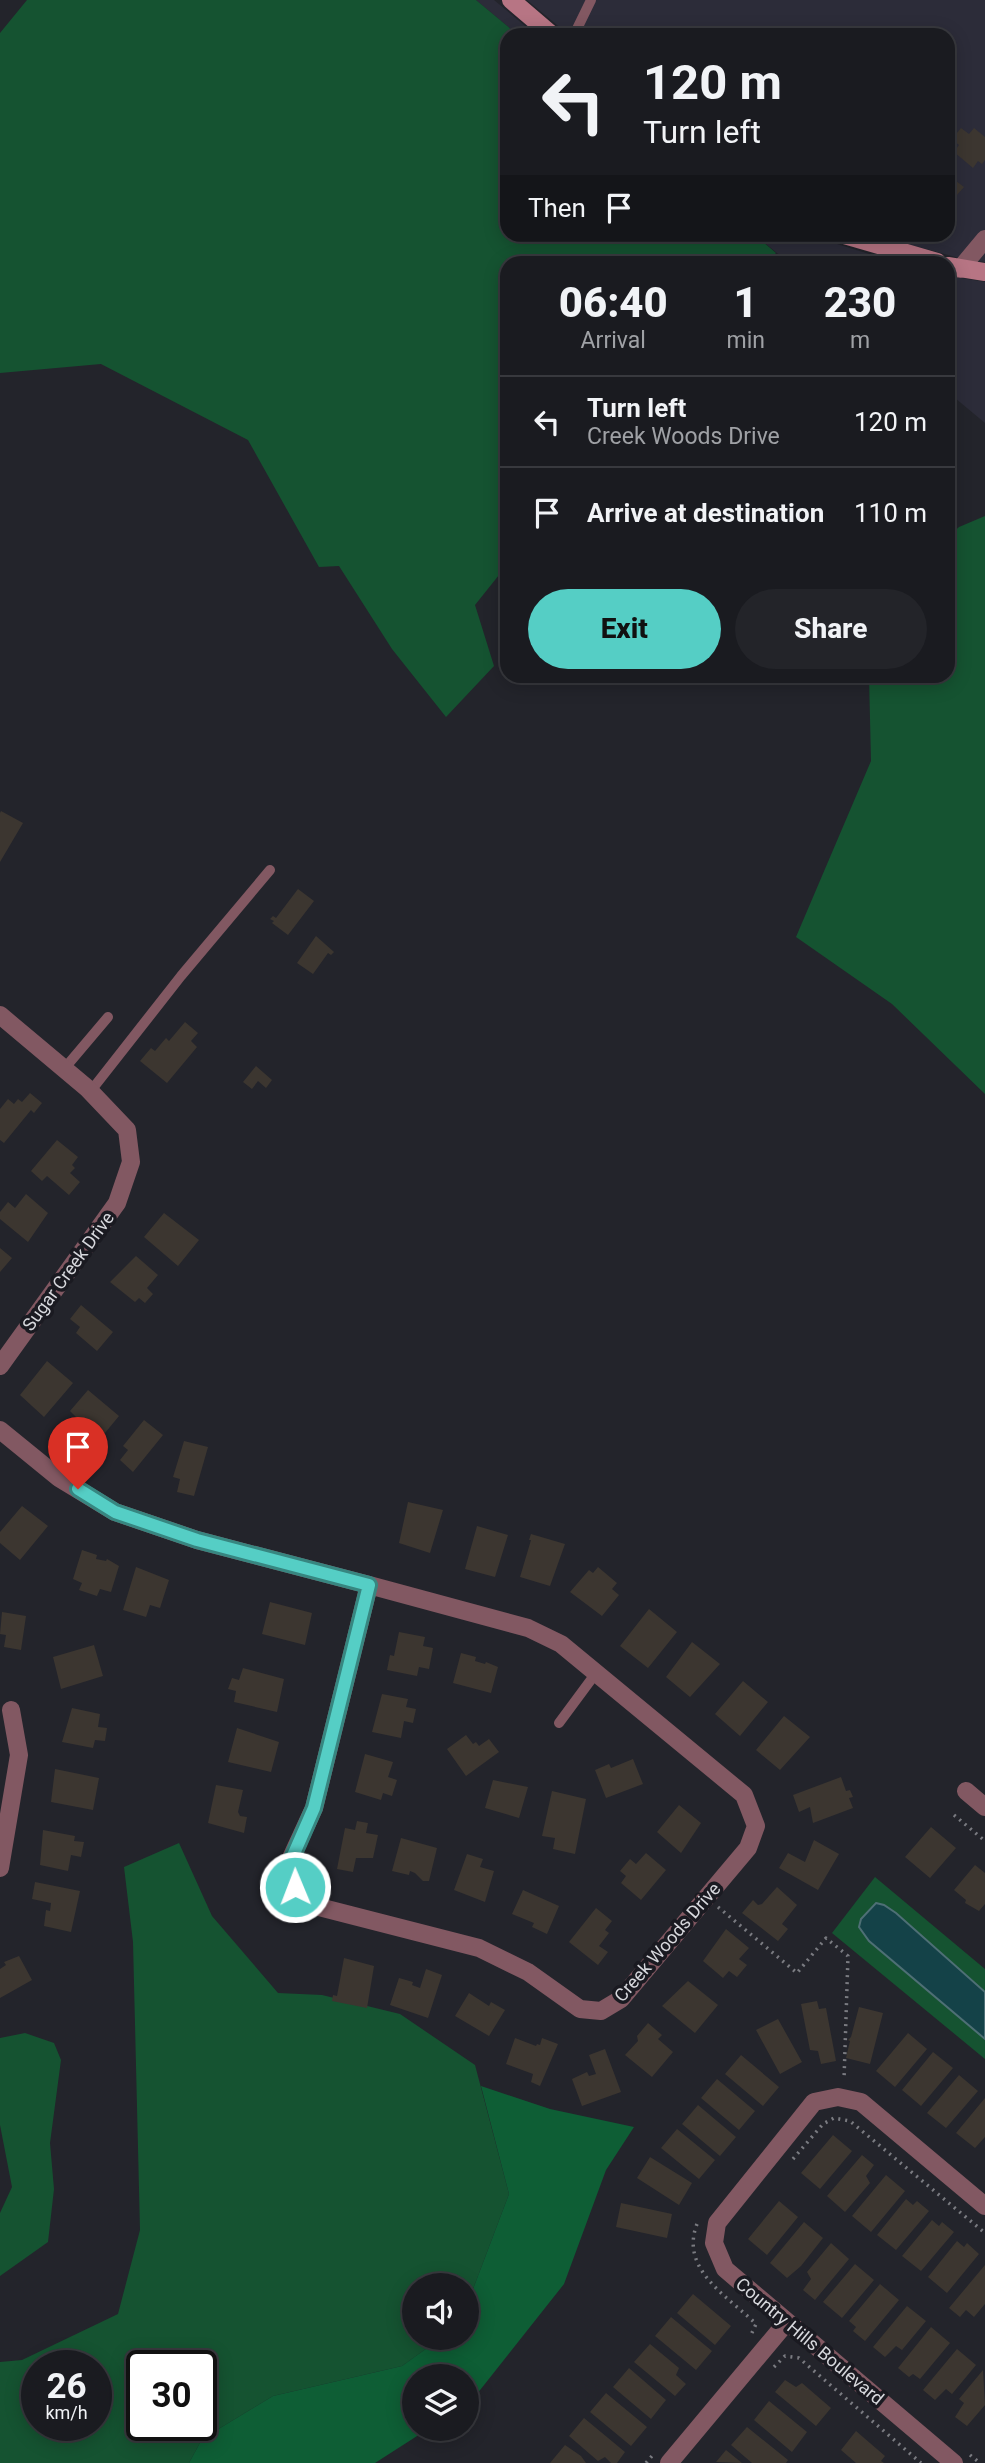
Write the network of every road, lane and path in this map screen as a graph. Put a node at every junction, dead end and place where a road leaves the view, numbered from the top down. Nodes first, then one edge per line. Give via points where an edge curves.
1 (591, 0) edge
2 (522, 4) edge
3 (545, 28) edge
4 (577, 28) edge
5 (985, 239) edge
6 (868, 242) edge
7 (916, 256) edge
8 (955, 266) edge
9 (955, 267) edge
10 (985, 272) edge
11 (270, 870) dead end
12 (0, 1015) edge
13 (108, 1017) dead end
14 (64, 1069) junction
15 (90, 1092) junction
16 (0, 1366) edge
17 (0, 1430) edge
18 (369, 1585) junction
19 (596, 1673) junction
20 (11, 1710) dead end
21 (559, 1723) dead end
22 (966, 1791) dead end
23 (985, 1807) edge
24 (954, 1815) dead end
25 (985, 1840) edge
26 (0, 1868) edge
27 (714, 1903) dead end
28 (835, 2080) dead end
29 (844, 2081) junction
30 (852, 2082) dead end
31 (787, 2166) dead end
32 (985, 2206) edge
33 (699, 2220) dead end
34 (985, 2233) edge
35 (786, 2323) junction
36 (744, 2345) dead end
37 (769, 2374) dead end
38 (662, 2458) edge
39 (957, 2461) edge
40 (646, 2463) edge
41 (921, 2463) edge
42 (981, 2463) edge

1 - 4 lane
2 - 3 main road
5 - 8 street
6 - 7 main road
9 - 10 main road
11 - 15 lane
12 - 14 street
13 - 14 lane
14 - 15 street
15 - 16 street, Sugar Creek Drive via 127,1130 131,1162 117,1203
17 - 18 street, Creek Woods Drive via 59,1478 115,1512 197,1540
18 - 19 street, Creek Woods Drive via 528,1628 561,1644
18 - 19 street, Creek Woods Drive via 314,1808 292,1858 295,1887 318,1908 479,1948 528,1972 580,2009 601,2011 621,1999 740,1858 756,1826 744,1795
19 - 21 lane
20 - 26 street via 19,1755
22 - 23 street
24 - 25 path
27 - 29 path via 797,1973 826,1938 848,1956
28 - 29 path
29 - 30 path
31 - 34 path via 822,2124 834,2118 850,2121
32 - 35 street, Country Hills Boulevard via 861,2102 838,2096 814,2102 717,2223 714,2244 725,2269
33 - 36 path via 693,2244 697,2262 714,2289 756,2325
35 - 38 street
35 - 39 street, Country Hills Boulevard
37 - 41 path via 785,2356 799,2358
38 - 40 path
39 - 42 path

